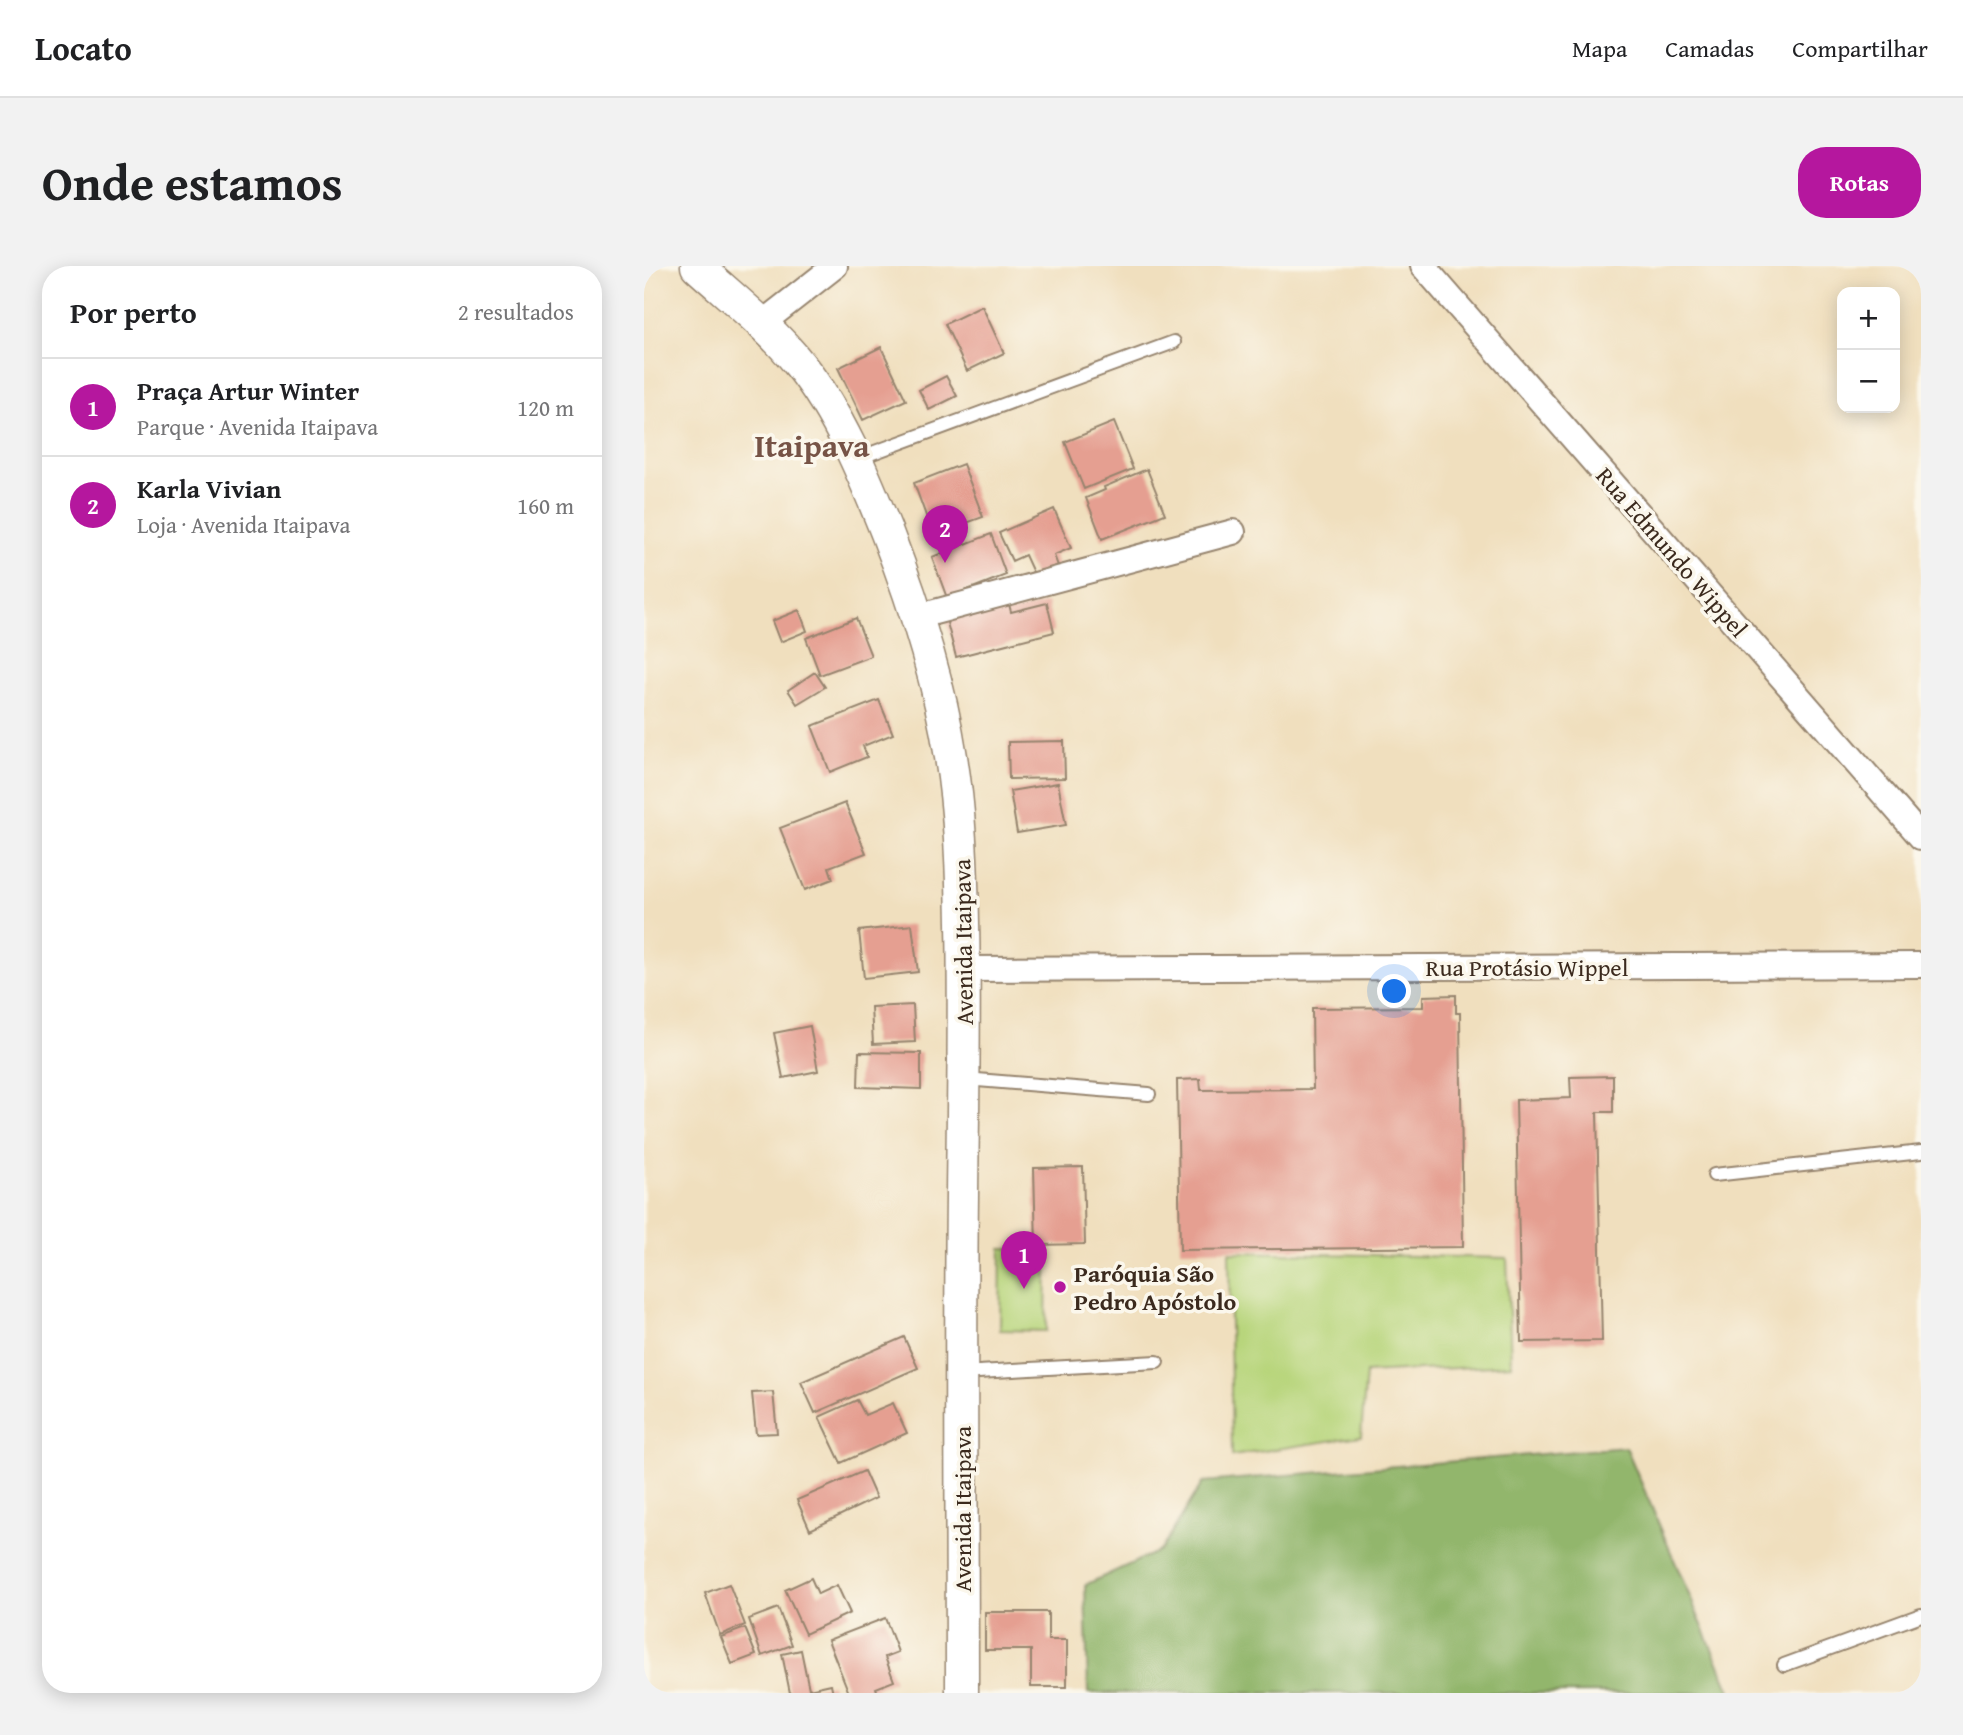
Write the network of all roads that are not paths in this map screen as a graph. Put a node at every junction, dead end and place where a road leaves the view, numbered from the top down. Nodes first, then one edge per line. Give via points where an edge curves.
1 (697, 266) edge
2 (835, 266) edge
3 (1432, 268) edge
4 (761, 324) junction
5 (1174, 342) dead end
6 (856, 459) junction
7 (1233, 532) dead end
8 (916, 617) junction
9 (1921, 838) edge
10 (1921, 965) edge
11 (964, 969) junction
12 (964, 1079) junction
13 (1149, 1094) dead end
14 (1921, 1152) edge
15 (1714, 1175) dead end
16 (1157, 1362) dead end
17 (961, 1373) junction
18 (1921, 1615) edge
19 (1784, 1665) dead end
20 (962, 1693) edge

1 - 4 street, Avenida Itaipava
2 - 4 street
3 - 9 street, Rua Edmundo Wippel
4 - 6 street, Avenida Itaipava via 800,365
5 - 6 lane
6 - 8 street, Avenida Itaipava
7 - 8 street
8 - 11 street, Avenida Itaipava via 939,695 959,813
10 - 11 street, Rua Protásio Wippel
11 - 12 street, Avenida Itaipava
12 - 13 lane
12 - 17 street, Avenida Itaipava
14 - 15 lane
16 - 17 lane
17 - 20 street, Avenida Itaipava
18 - 19 lane

